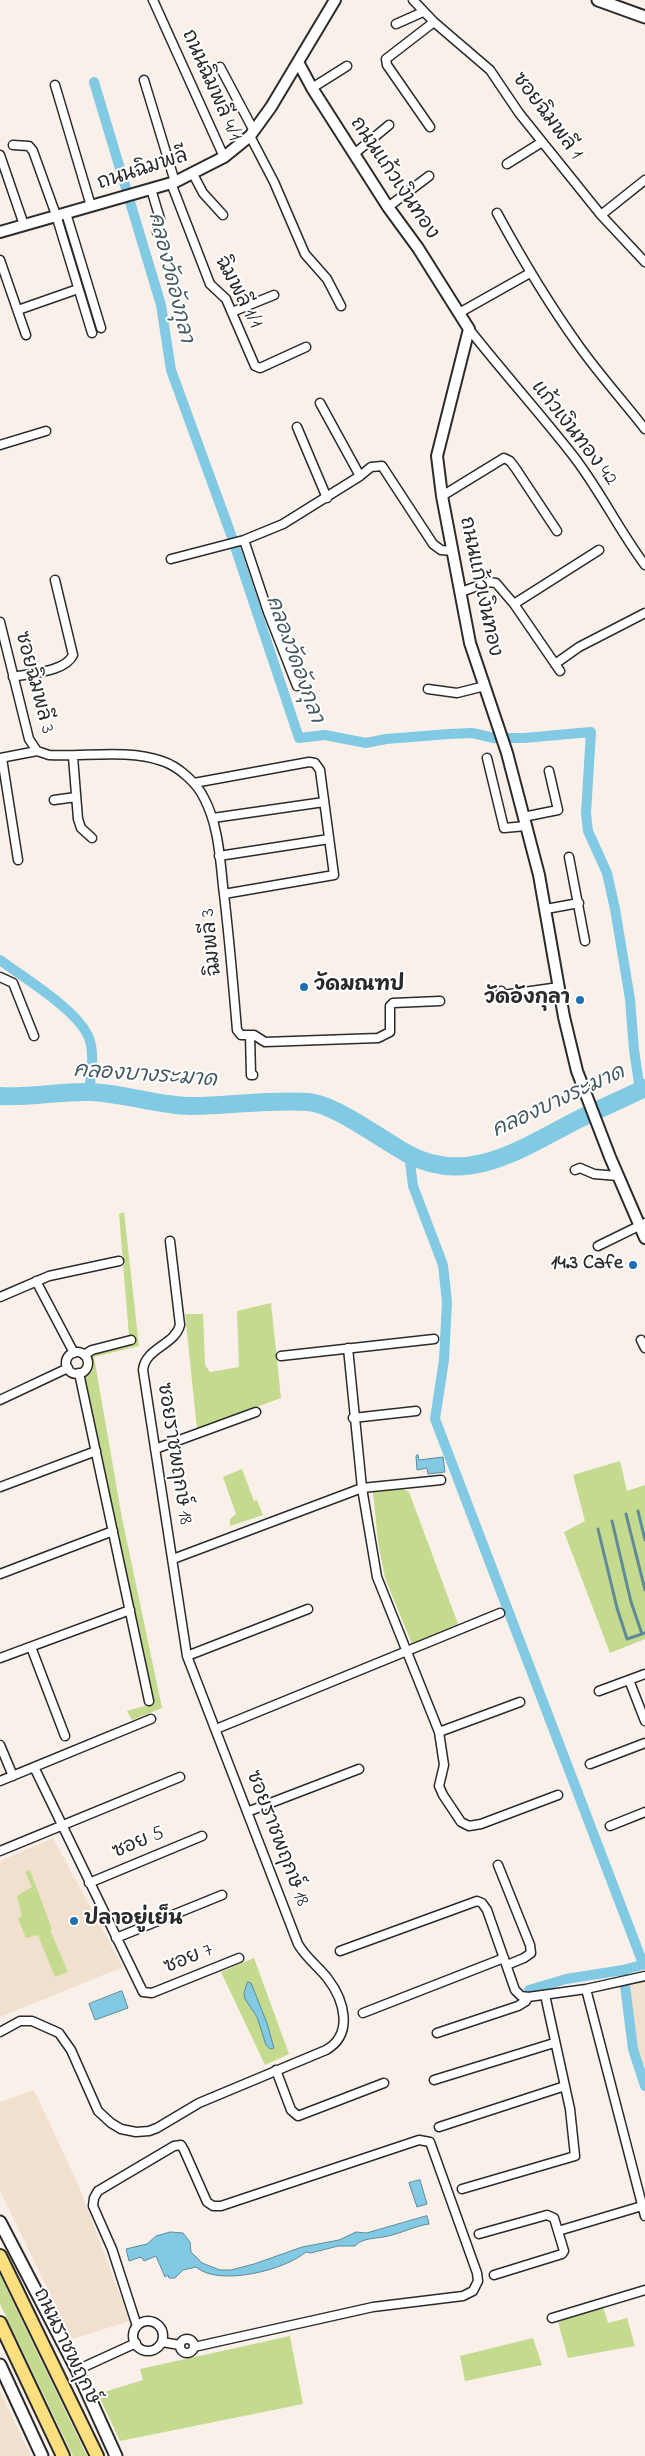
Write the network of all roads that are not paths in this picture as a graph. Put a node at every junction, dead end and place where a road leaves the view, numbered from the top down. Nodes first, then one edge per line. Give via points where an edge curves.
1 (153, 0) edge
2 (335, 0) edge
3 (413, 0) edge
4 (598, 0) edge
5 (424, 12) junction
6 (645, 16) edge
7 (434, 22) junction
8 (396, 24) dead end
9 (298, 62) junction
10 (347, 66) dead end
11 (220, 67) dead end
12 (144, 80) dead end
13 (56, 85) dead end
14 (312, 88) junction
15 (389, 125) dead end
16 (430, 127) dead end
17 (252, 133) junction
18 (542, 142) junction
19 (13, 145) dead end
20 (354, 154) junction
21 (0, 155) edge
22 (224, 157) junction
23 (507, 164) dead end
24 (193, 174) junction
25 (429, 176) dead end
26 (645, 180) edge
27 (173, 182) junction
28 (151, 189) junction
29 (91, 206) junction
30 (388, 207) junction
31 (497, 213) dead end
32 (61, 214) junction
33 (223, 215) dead end
34 (600, 215) junction
35 (24, 225) junction
36 (0, 232) edge
37 (157, 232) dead end
38 (643, 256) edge
39 (0, 260) edge
40 (530, 273) junction
41 (78, 289) junction
42 (274, 296) dead end
43 (341, 306) dead end
44 (18, 310) junction
45 (232, 312) junction
46 (459, 313) junction
47 (101, 328) dead end
48 (469, 329) junction
49 (92, 333) dead end
50 (26, 336) dead end
51 (306, 347) dead end
52 (320, 404) dead end
53 (297, 427) dead end
54 (645, 429) edge
55 (46, 431) dead end
56 (0, 445) edge
57 (360, 476) junction
58 (442, 496) junction
59 (326, 498) junction
60 (557, 531) dead end
61 (237, 542) junction
62 (599, 550) dead end
63 (453, 551) junction
64 (171, 559) dead end
65 (645, 565) edge
66 (55, 580) dead end
67 (461, 592) junction
68 (514, 604) junction
69 (645, 613) edge
70 (0, 622) edge
71 (555, 664) junction
72 (560, 672) dead end
73 (14, 677) junction
74 (297, 686) dead end
75 (485, 686) junction
76 (428, 689) dead end
77 (37, 751) junction
78 (73, 756) junction
79 (1, 758) edge
80 (487, 758) dead end
81 (549, 771) dead end
82 (194, 783) junction
83 (76, 797) junction
84 (54, 800) dead end
85 (324, 802) junction
86 (213, 818) junction
87 (525, 821) junction
88 (92, 838) dead end
89 (329, 839) junction
90 (219, 856) junction
91 (569, 857) dead end
92 (18, 860) dead end
93 (224, 894) junction
94 (579, 904) junction
95 (546, 909) junction
96 (586, 941) dead end
97 (0, 977) edge
98 (559, 987) junction
99 (501, 991) dead end
100 (440, 1000) dead end
101 (250, 1035) junction
102 (34, 1036) dead end
103 (253, 1075) dead end
104 (575, 1170) dead end
105 (618, 1176) junction
106 (642, 1224) edge
107 (645, 1238) edge
108 (170, 1241) dead end
109 (598, 1246) dead end
110 (119, 1261) dead end
111 (36, 1281) junction
112 (0, 1297) edge
113 (434, 1339) dead end
114 (131, 1340) dead end
115 (641, 1340) dead end
116 (348, 1348) junction
117 (645, 1348) edge
118 (74, 1353) junction
119 (84, 1354) junction
120 (281, 1356) dead end
121 (68, 1368) junction
122 (79, 1373) junction
123 (0, 1400) edge
124 (416, 1411) dead end
125 (256, 1412) dead end
126 (353, 1418) junction
127 (155, 1449) junction
128 (96, 1452) junction
129 (441, 1480) dead end
130 (0, 1487) edge
131 (362, 1488) junction
132 (113, 1531) junction
133 (173, 1559) junction
134 (0, 1574) edge
135 (308, 1609) dead end
136 (130, 1610) junction
137 (500, 1613) dead end
138 (31, 1646) junction
139 (407, 1652) junction
140 (187, 1656) junction
141 (0, 1658) edge
142 (645, 1674) edge
143 (629, 1680) junction
144 (600, 1691) dead end
145 (149, 1701) dead end
146 (520, 1702) dead end
147 (152, 1719) dead end
148 (645, 1721) edge
149 (216, 1729) junction
150 (439, 1732) junction
151 (65, 1736) dead end
152 (645, 1743) edge
153 (0, 1745) edge
154 (590, 1764) dead end
155 (34, 1767) junction
156 (359, 1769) dead end
157 (13, 1776) junction
158 (180, 1777) dead end
159 (0, 1781) edge
160 (558, 1795) dead end
161 (247, 1812) junction
162 (645, 1812) edge
163 (62, 1825) junction
164 (610, 1826) dead end
165 (202, 1836) dead end
166 (0, 1851) edge
167 (498, 1865) dead end
168 (89, 1883) junction
169 (222, 1896) dead end
170 (116, 1938) junction
171 (340, 1951) dead end
172 (239, 1958) dead end
173 (505, 1961) junction
174 (645, 1976) edge
175 (586, 1989) junction
176 (545, 1995) junction
177 (528, 1997) junction
178 (363, 2013) dead end
179 (0, 2033) edge
180 (437, 2033) dead end
181 (554, 2043) junction
182 (276, 2070) junction
183 (434, 2080) dead end
184 (384, 2083) dead end
185 (565, 2086) junction
186 (439, 2127) dead end
187 (462, 2189) dead end
188 (642, 2206) junction
189 (645, 2216) edge
190 (0, 2222) edge
191 (558, 2231) junction
192 (478, 2234) dead end
193 (0, 2256) edge
194 (494, 2276) dead end
195 (645, 2290) edge
196 (552, 2318) dead end
197 (0, 2323) edge
198 (137, 2326) junction
199 (162, 2342) junction
200 (136, 2343) junction
201 (0, 2365) edge
202 (56, 2369) junction
203 (77, 2370) junction
204 (48, 2425) junction
205 (42, 2456) edge
206 (56, 2456) edge
207 (63, 2456) edge
208 (96, 2456) edge
209 (105, 2456) edge
210 (116, 2456) edge

1 - 22 street, ถนนฉิมพลี 4/1
2 - 9 street, ถนนฉิมพลี
3 - 5 street, ซอยฉิมพลี 1
4 - 6 main road
5 - 7 street, ซอยฉิมพลี 1
5 - 8 street
7 - 16 street via 386,59
7 - 18 street, ซอยฉิมพลี 1 via 490,70
9 - 14 street, ถนนแก้วเงินทอง
9 - 17 street, ถนนฉิมพลี
10 - 14 street
11 - 17 street
12 - 27 street, ฉิมพลี 1/1
13 - 29 street
14 - 20 street, ถนนแก้วเงินทอง
15 - 20 street
17 - 22 street, ถนนฉิมพลี
17 - 43 street via 305,254 327,279
18 - 23 street
18 - 34 street, ซอยฉิมพลี 1
19 - 32 street via 29,146 33,151
20 - 30 street, ถนนแก้วเงินทอง
21 - 35 street
22 - 24 street, ถนนฉิมพลี
24 - 27 street, ถนนฉิมพลี
24 - 33 street via 203,193
25 - 30 street
26 - 34 street
27 - 28 street, ถนนฉิมพลี
27 - 45 street, ฉิมพลี 1/1 via 210,284 226,299
28 - 29 street, ถนนฉิมพลี
28 - 37 street via 160,220
29 - 32 street, ถนนฉิมพลี
30 - 46 street, ถนนแก้วเงินทอง
31 - 40 street
32 - 35 street, ถนนฉิมพลี
32 - 41 street
32 - 47 street
34 - 38 street, ซอยฉิมพลี 1
35 - 36 street, ถนนฉิมพลี
39 - 44 street
40 - 46 street
40 - 54 street via 580,348
41 - 44 street
41 - 49 street
42 - 45 street
44 - 50 street
45 - 51 street, ฉิมพลี 1/1 via 256,367
46 - 48 street, ถนนแก้วเงินทอง
48 - 58 street, ถนนแก้วเงินทอง via 437,456
48 - 65 street, แก้วเงินทอง 42 via 571,453
52 - 57 street
53 - 59 street
55 - 56 street
57 - 59 street
57 - 63 street via 371,467 382,466 433,544 442,550
58 - 60 street via 504,458 516,469
58 - 63 street, ถนนแก้วเงินทอง
59 - 61 street via 283,524
61 - 64 street
61 - 74 street
62 - 68 street
63 - 67 street, ถนนแก้วเงินทอง
66 - 73 street via 73,655 62,666
67 - 68 street via 493,581
67 - 75 street, ถนนแก้วเงินทอง via 470,643
68 - 71 street
69 - 71 street via 579,647
70 - 73 street, ซอยฉิมพลี 3
71 - 72 street
73 - 77 street, ซอยฉิมพลี 3 via 25,728
75 - 76 street via 457,693
75 - 87 street, ถนนแก้วเงินทอง
77 - 78 street, ฉิมพลี 3 via 49,756
77 - 79 street
78 - 82 street, ฉิมพลี 3 via 132,756 163,761
78 - 83 street
79 - 92 street
80 - 87 street via 504,828
81 - 87 street via 558,810
82 - 85 street via 309,762 315,763 320,770
82 - 86 street, ฉิมพลี 3
83 - 84 street
83 - 88 street via 79,825
85 - 86 street
85 - 89 street
86 - 90 street, ฉิมพลี 3
87 - 95 street, ถนนแก้วเงินทอง
89 - 90 street
89 - 93 street via 332,876
90 - 93 street, ฉิมพลี 3
91 - 94 street
93 - 101 street, ฉิมพลี 3 via 238,1030 241,1035
94 - 95 street
94 - 96 street
95 - 98 street, ถนนแก้วเงินทอง
97 - 102 street via 13,983
98 - 99 street via 503,995
98 - 105 street, ถนนแก้วเงินทอง via 577,1071
100 - 101 street via 393,1003 390,1006 390,1032 378,1038 265,1042
101 - 103 street
104 - 105 street via 580,1168 594,1174
105 - 106 street, ถนนแก้วเงินทอง
106 - 107 street, ถนนแก้วเงินทอง
106 - 109 street
108 - 127 street, ซอยราชพฤกษ์ 18 via 180,1325 174,1335 149,1356 143,1370
110 - 111 street
111 - 112 street
111 - 118 street
113 - 116 street
114 - 119 street
115 - 117 street
116 - 120 street
116 - 126 street
118 - 119 street
118 - 121 street via 68,1358
119 - 122 street via 88,1366
121 - 122 street
121 - 123 street
122 - 128 street
124 - 126 street
125 - 127 street
126 - 131 street
127 - 133 street, ซอยราชพฤกษ์ 18
128 - 130 street
128 - 132 street
129 - 131 street
131 - 133 street
131 - 139 street via 377,1577
132 - 134 street
132 - 136 street
133 - 140 street, ซอยราชพฤกษ์ 18
135 - 140 street
136 - 138 street
136 - 145 street
137 - 139 street
138 - 141 street
138 - 151 street
139 - 149 street
139 - 150 street
140 - 149 street, ซอยราชพฤกษ์ 18
142 - 143 street
143 - 144 street
143 - 148 street
146 - 150 street
147 - 155 street
149 - 161 street, ซอยราชพฤกษ์ 18
150 - 160 street via 444,1760 439,1786 461,1822 469,1826 481,1824
152 - 154 street
153 - 157 street
155 - 157 street
155 - 163 street
156 - 161 street
157 - 159 street
158 - 163 street
161 - 182 street, ซอยราชพฤกษ์ 18 via 298,1944 336,1991 344,2019 343,2030 334,2046
162 - 164 street
163 - 166 street
163 - 168 street
165 - 168 street, ซอย 5
167 - 173 street via 531,1953 524,1958
168 - 170 street
169 - 170 street
170 - 172 street, ซอย 7 via 143,1992 152,1993
171 - 173 street via 477,1901 482,1902 487,1910
173 - 177 street via 515,1990
173 - 178 street
174 - 175 street
175 - 176 street
175 - 188 street
176 - 177 street
176 - 181 street
177 - 180 street via 518,2006
179 - 182 street, ซอยราชพฤกษ์ 18 via 20,2021 32,2020 59,2034 71,2050 98,2111 121,2129 136,2132 157,2128 198,2103
181 - 183 street
181 - 185 street
182 - 184 street via 291,2110 298,2116
185 - 186 street
185 - 187 street via 575,2156
188 - 189 street
188 - 191 street
190 - 203 main road
191 - 192 street via 554,2218 546,2215
191 - 194 street via 564,2251 560,2256
193 - 202 main road, ถนนราชพฤกษ์
195 - 196 street
197 - 204 main road
198 - 199 street via 150,2321 158,2324 163,2332
198 - 199 street via 94,2206 98,2191 174,2146 181,2145 208,2202 221,2206 419,2140 430,2142 477,2273 478,2281 473,2291 463,2296 373,2307 194,2347 189,2339 180,2345
198 - 200 street
199 - 200 street via 150,2350 140,2348
200 - 203 street
201 - 205 main road
202 - 208 main road, ถนนราชพฤกษ์
202 - 209 main road
203 - 210 main road
204 - 206 main road via 50,2443
204 - 207 main road

